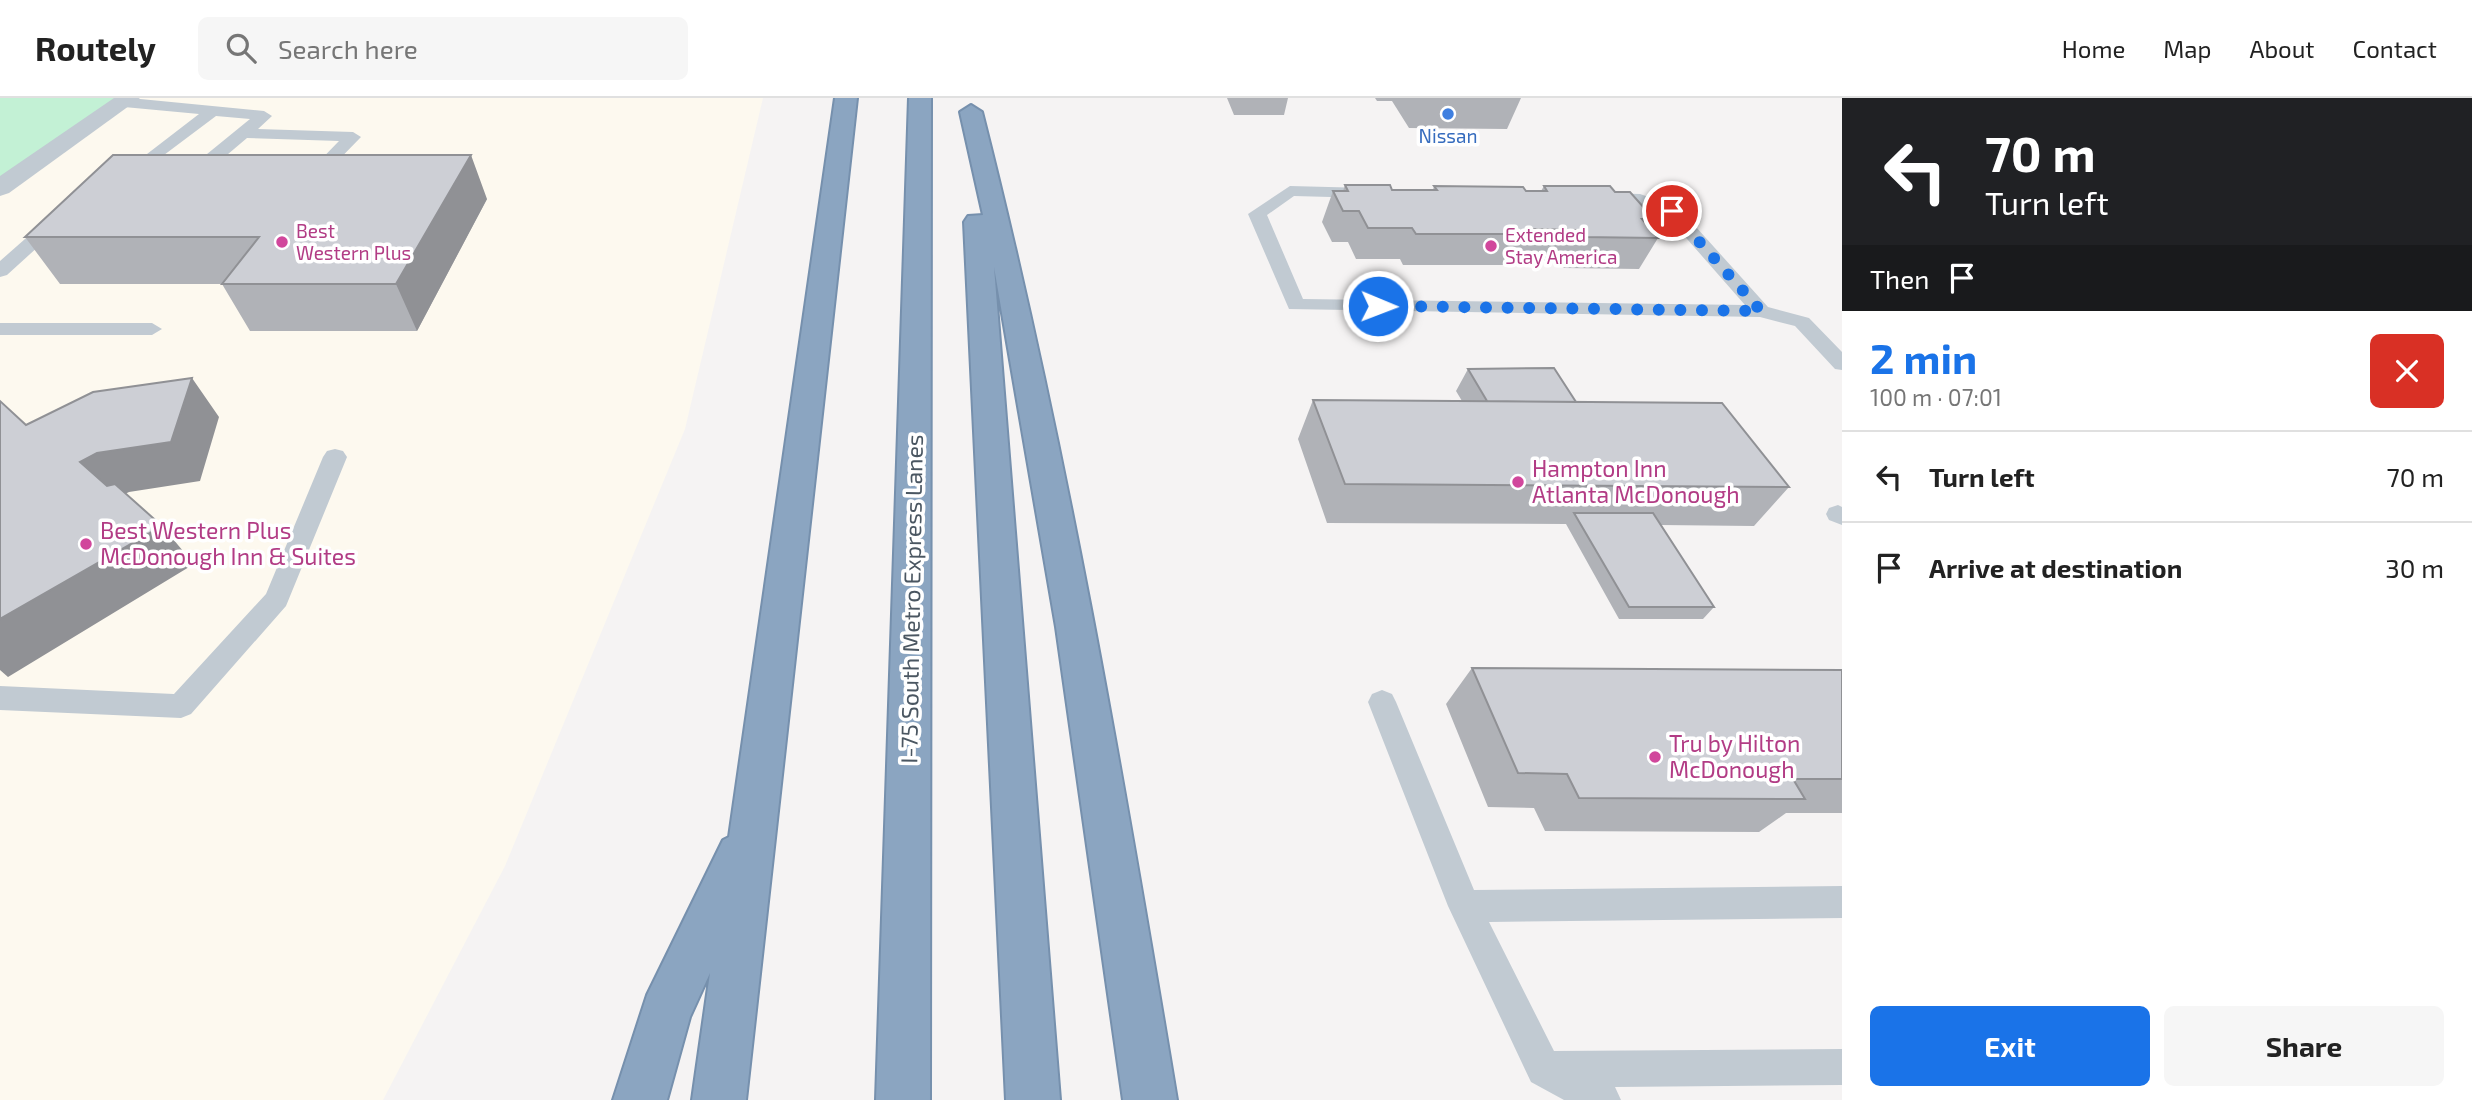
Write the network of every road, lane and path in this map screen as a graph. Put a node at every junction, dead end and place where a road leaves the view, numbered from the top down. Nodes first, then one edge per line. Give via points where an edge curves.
1 (846, 98) edge
2 (920, 98) edge
3 (127, 100) edge
4 (970, 105) edge
5 (213, 111) junction
6 (242, 133) junction
7 (201, 167) edge
8 (140, 168) edge
9 (315, 174) edge
10 (0, 188) edge
11 (1388, 193) edge
12 (1584, 198) edge
13 (65, 213) edge
14 (0, 271) edge
15 (1761, 311) junction
16 (0, 329) edge
17 (152, 329) dead end
18 (1842, 364) edge
19 (335, 457) dead end
20 (0, 698) edge
21 (1382, 702) dead end
22 (756, 822) junction
23 (1842, 901) edge
24 (1464, 906) junction
25 (1842, 1067) edge
26 (1544, 1069) junction
27 (640, 1100) edge
28 (719, 1100) edge
29 (903, 1100) edge
30 (1032, 1100) edge
31 (1150, 1100) edge
32 (1602, 1100) edge

1 - 22 highway
2 - 29 highway, I-75 South Metro Express Lanes
3 - 5 lane
3 - 10 street
4 - 30 highway
4 - 31 highway via 1024,341 1055,508
5 - 6 lane via 264,116
5 - 8 lane
6 - 7 lane
6 - 9 lane via 353,137
11 - 15 lane via 1290,191 1257,214 1296,305
12 - 15 lane via 1640,199 1672,211
13 - 14 lane
15 - 18 lane via 1802,323
16 - 17 lane
19 - 20 lane via 277,599 181,706
21 - 24 lane
22 - 27 highway via 665,1013
22 - 28 highway
23 - 24 lane
24 - 26 lane
25 - 26 lane
26 - 32 lane

